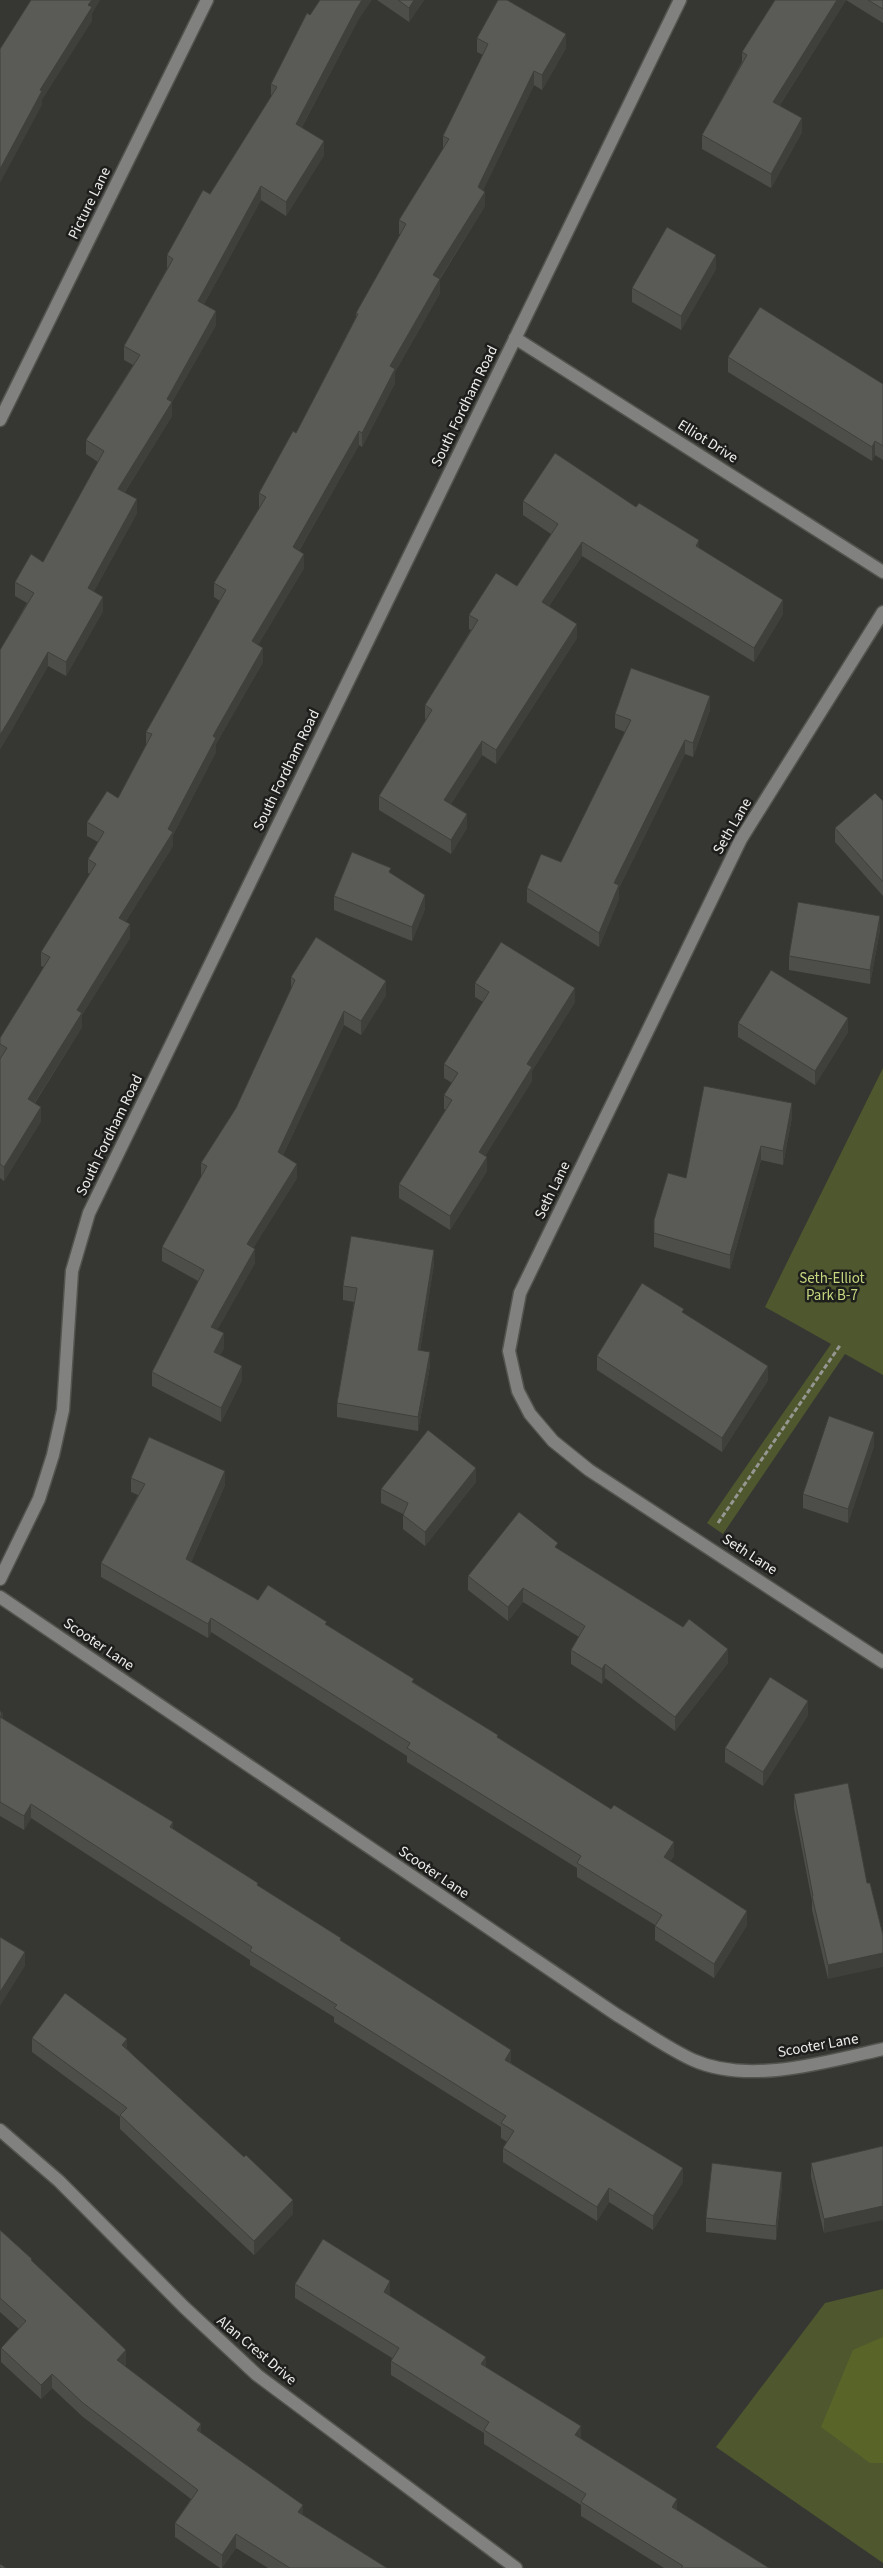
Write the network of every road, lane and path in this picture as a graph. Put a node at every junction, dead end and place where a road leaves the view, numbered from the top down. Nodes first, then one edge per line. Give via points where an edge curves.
1 (207, 0) edge
2 (680, 0) edge
3 (515, 338) junction
4 (0, 420) edge
5 (883, 572) edge
6 (883, 612) edge
7 (841, 1344) dead end
8 (704, 1544) junction
9 (0, 1579) edge
10 (0, 1597) edge
11 (883, 1662) edge
12 (883, 2049) edge
13 (0, 2130) edge
14 (516, 2568) edge

1 - 4 street, Picture Lane
2 - 3 street, South Fordham Road
3 - 5 street, Elliot Drive
3 - 9 street, South Fordham Road via 89,1213 72,1271 63,1410 53,1455 39,1499
6 - 8 street, Seth Lane via 741,839 520,1293 510,1351 518,1391 530,1414 553,1441 589,1470
7 - 8 path
8 - 11 street, Seth Lane
10 - 12 street, Scooter Lane via 617,2016 694,2060 735,2070 788,2070
13 - 14 street, Alan Crest Drive via 59,2181 184,2307 257,2375

